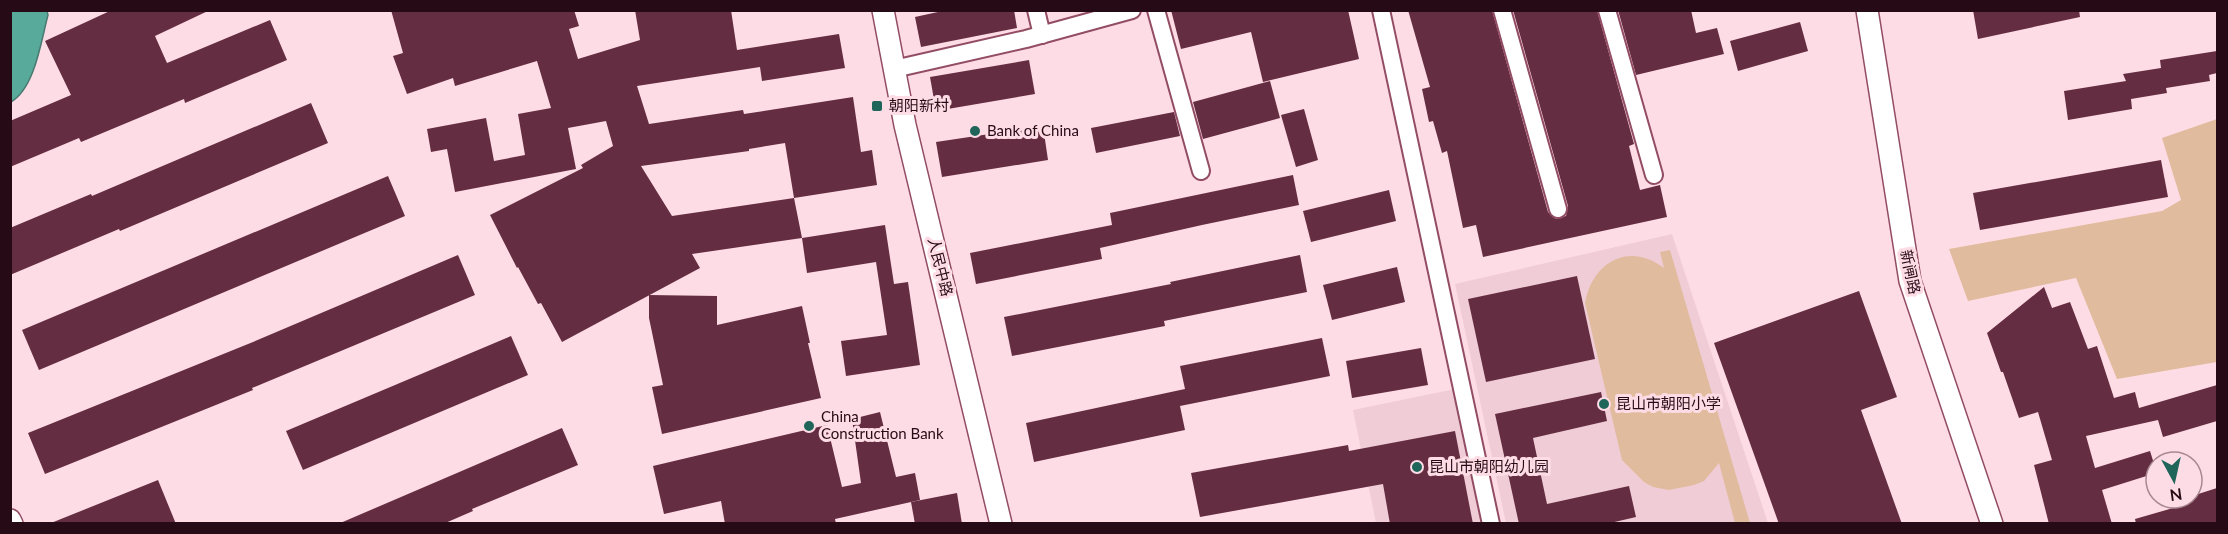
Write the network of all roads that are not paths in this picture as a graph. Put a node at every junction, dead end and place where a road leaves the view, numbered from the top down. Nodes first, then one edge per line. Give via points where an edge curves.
1 (883, 10) edge
2 (1036, 10) edge
3 (1132, 10) edge
4 (1156, 10) edge
5 (1381, 10) edge
6 (1502, 10) edge
7 (1607, 10) edge
8 (1867, 10) edge
9 (1042, 35) junction
10 (894, 69) junction
11 (1201, 171) dead end
12 (1654, 175) dead end
13 (1558, 209) dead end
14 (1001, 524) edge
15 (1491, 524) edge
16 (1992, 524) edge

1 - 10 street, 人民中路
2 - 9 street
3 - 9 street
4 - 11 street
5 - 15 street
6 - 13 street
7 - 12 street
8 - 16 street, 新闸路 via 1910,281
9 - 10 street
10 - 14 street, 人民中路

